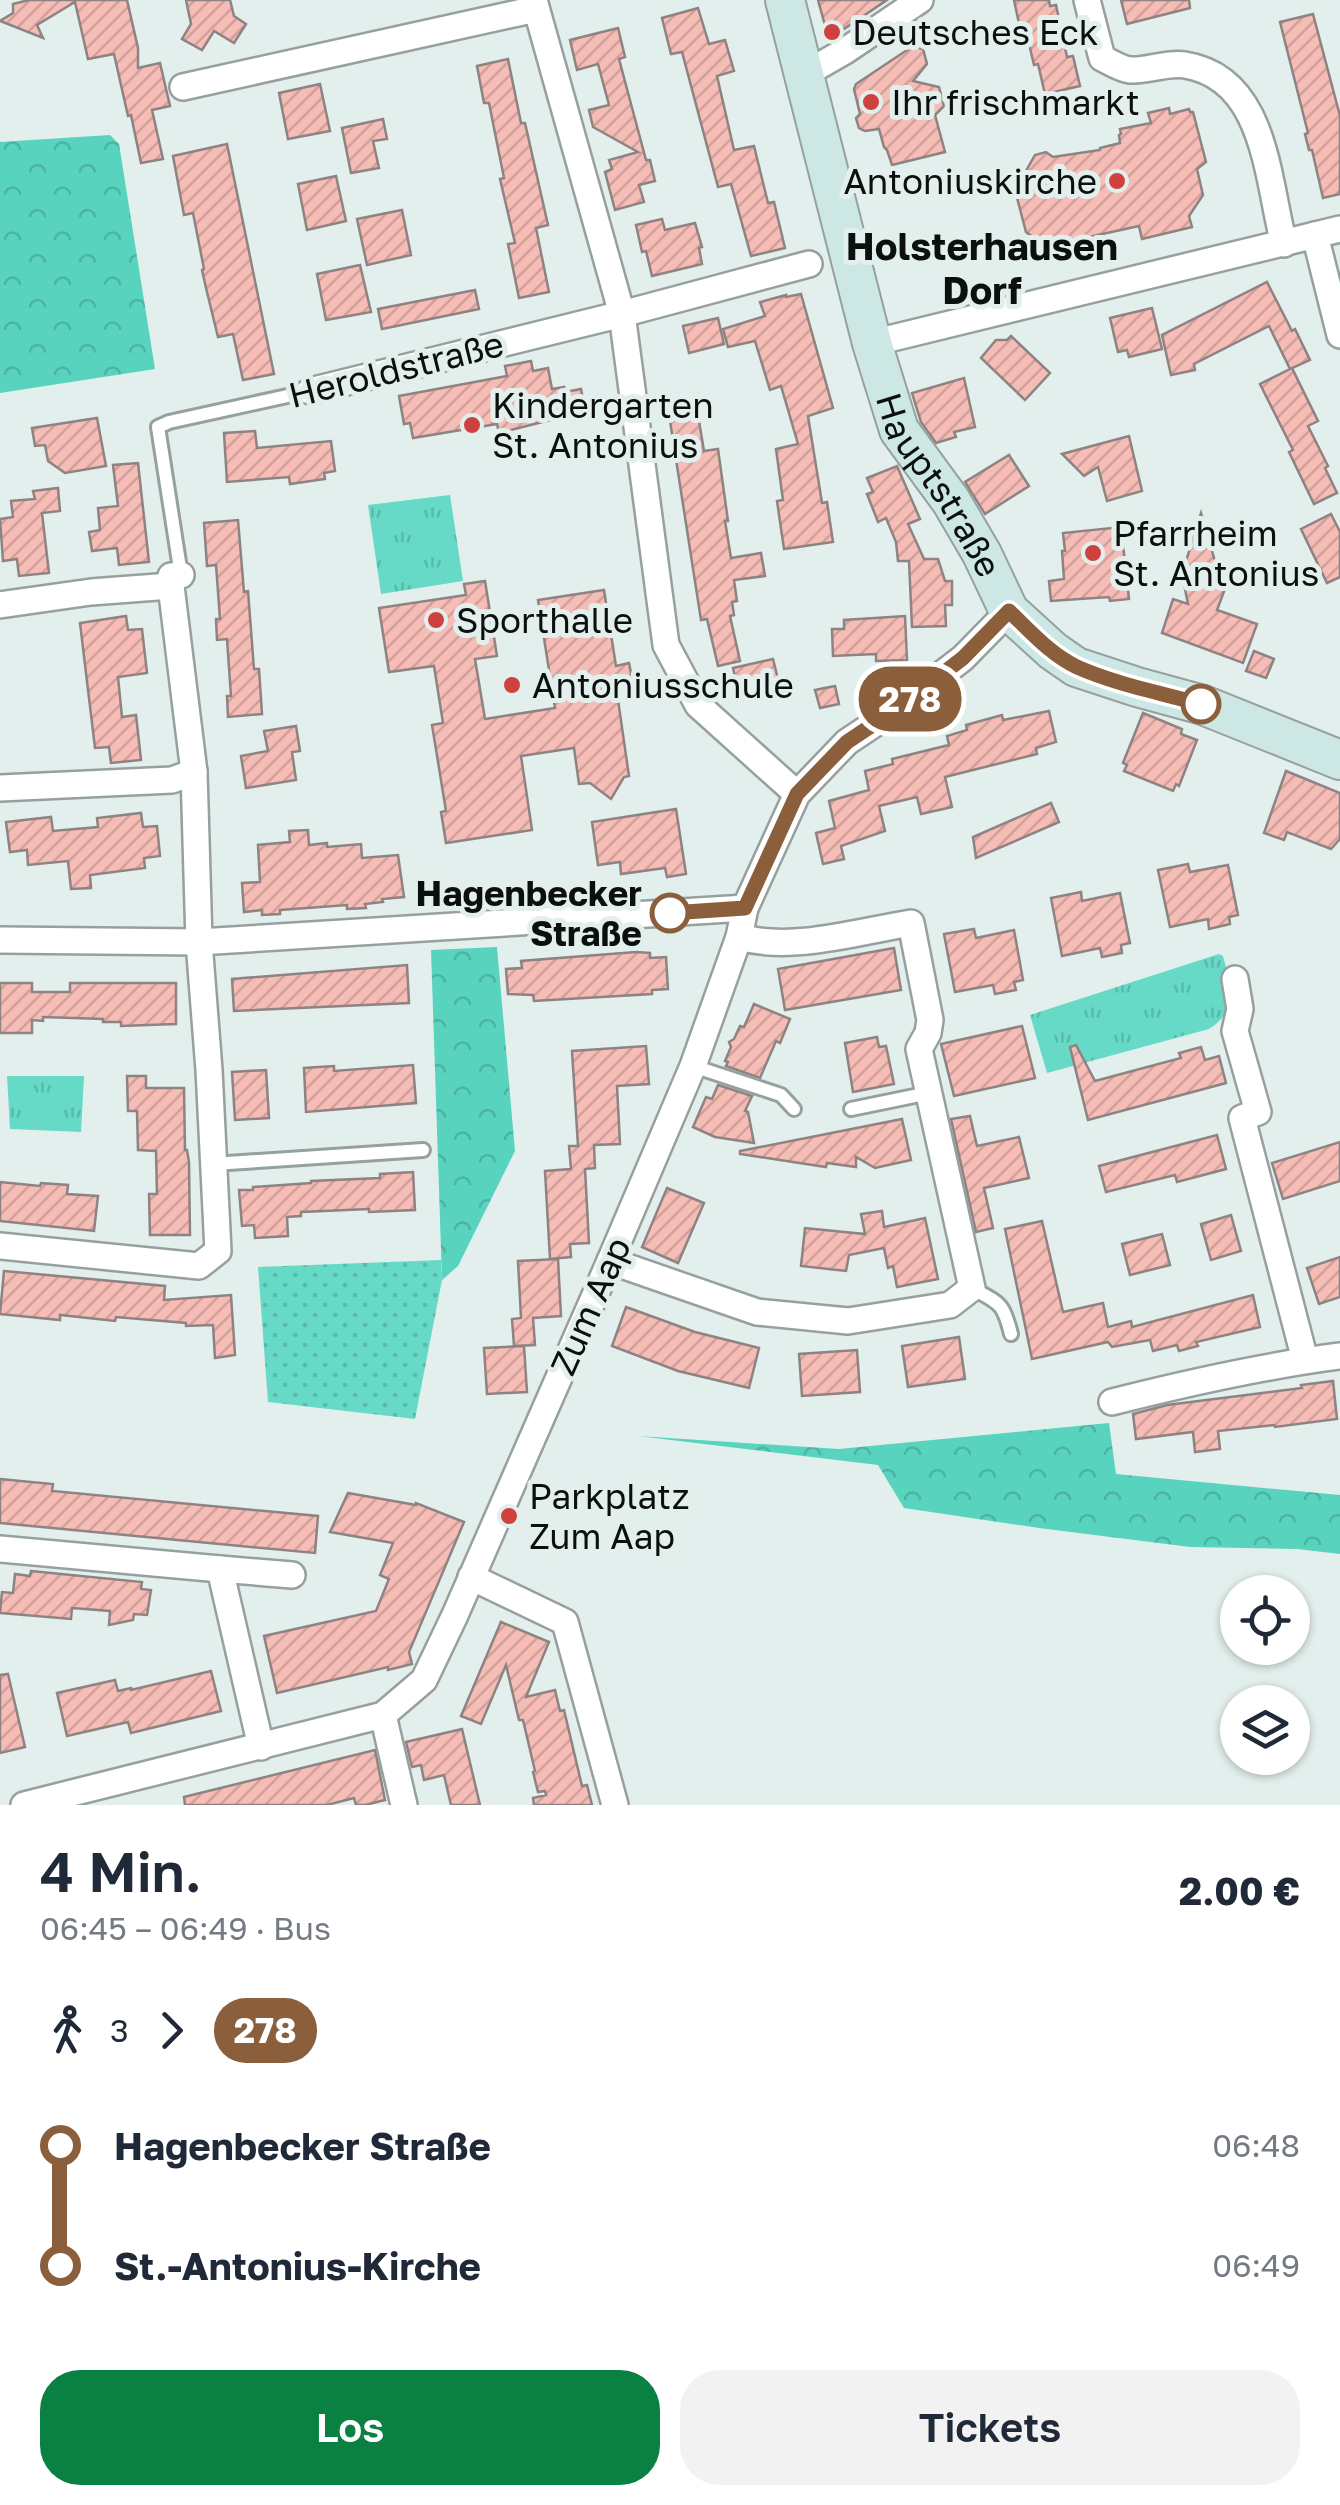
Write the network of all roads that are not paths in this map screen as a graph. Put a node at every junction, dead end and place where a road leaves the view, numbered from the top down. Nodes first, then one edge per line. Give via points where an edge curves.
1 (785, 0) edge
2 (920, 0) edge
3 (1087, 0) edge
4 (535, 4) edge
5 (805, 74) junction
6 (183, 88) dead end
7 (1328, 232) edge
8 (1284, 244) junction
9 (809, 264) dead end
10 (622, 314) junction
11 (1340, 335) edge
12 (872, 344) junction
13 (310, 390) joint
14 (176, 581) junction
15 (0, 605) edge
16 (1009, 611) junction
17 (1340, 760) edge
18 (194, 772) junction
19 (0, 788) edge
20 (797, 794) junction
21 (745, 908) junction
22 (739, 937) junction
23 (0, 940) edge
24 (199, 942) junction
25 (1234, 979) dead end
26 (693, 1066) junction
27 (928, 1093) junction
28 (794, 1109) dead end
29 (851, 1109) dead end
30 (423, 1150) dead end
31 (212, 1164) junction
32 (0, 1246) edge
33 (610, 1260) junction
34 (972, 1288) junction
35 (1011, 1334) dead end
36 (1340, 1356) edge
37 (1305, 1360) junction
38 (1112, 1402) dead end
39 (0, 1548) edge
40 (220, 1569) junction
41 (292, 1575) dead end
42 (471, 1577) junction
43 (382, 1715) junction
44 (261, 1747) junction
45 (128, 1780) junction
46 (24, 1805) edge
47 (134, 1805) edge
48 (404, 1805) edge
49 (615, 1805) edge

1 - 5 main road, Hauptstraße
2 - 5 street
3 - 8 street via 1102,58 1128,70 1183,64 1218,76 1240,96 1257,127
4 - 6 street
4 - 10 street
5 - 12 main road, Hauptstraße
7 - 8 street
7 - 11 street
8 - 12 street
9 - 10 street, Heroldstraße
10 - 13 street, Heroldstraße
10 - 20 street via 666,645 698,705
12 - 16 main road, Hauptstraße via 899,430 951,502
13 - 14 lane, Heroldstraße via 158,428
14 - 15 street
14 - 18 street
16 - 17 main road, Hauptstraße via 1076,667 1203,705
16 - 20 street, Zum Aap via 963,658 847,742
18 - 19 street via 172,780
18 - 24 street
20 - 21 street, Zum Aap
21 - 22 street, Zum Aap
21 - 24 street
22 - 26 street, Zum Aap
22 - 27 street via 783,944 911,923 930,1020 918,1049
23 - 24 street
24 - 31 street
25 - 37 street via 1240,1009 1235,1031 1258,1112 1242,1118
26 - 28 lane via 781,1095
26 - 33 street, Zum Aap
27 - 29 lane
27 - 34 street
30 - 31 lane
31 - 32 street via 218,1251 199,1266
33 - 34 street via 757,1312 848,1321 950,1305
33 - 42 street, Zum Aap
34 - 35 lane via 1006,1311
36 - 37 street
37 - 38 street
39 - 40 street
40 - 41 street
40 - 44 street
42 - 43 street, Zum Aap via 424,1680
42 - 49 street via 564,1622
43 - 44 street, Zum Aap
43 - 48 street
44 - 45 street, Zum Aap
45 - 46 street, Zum Aap
45 - 47 street

